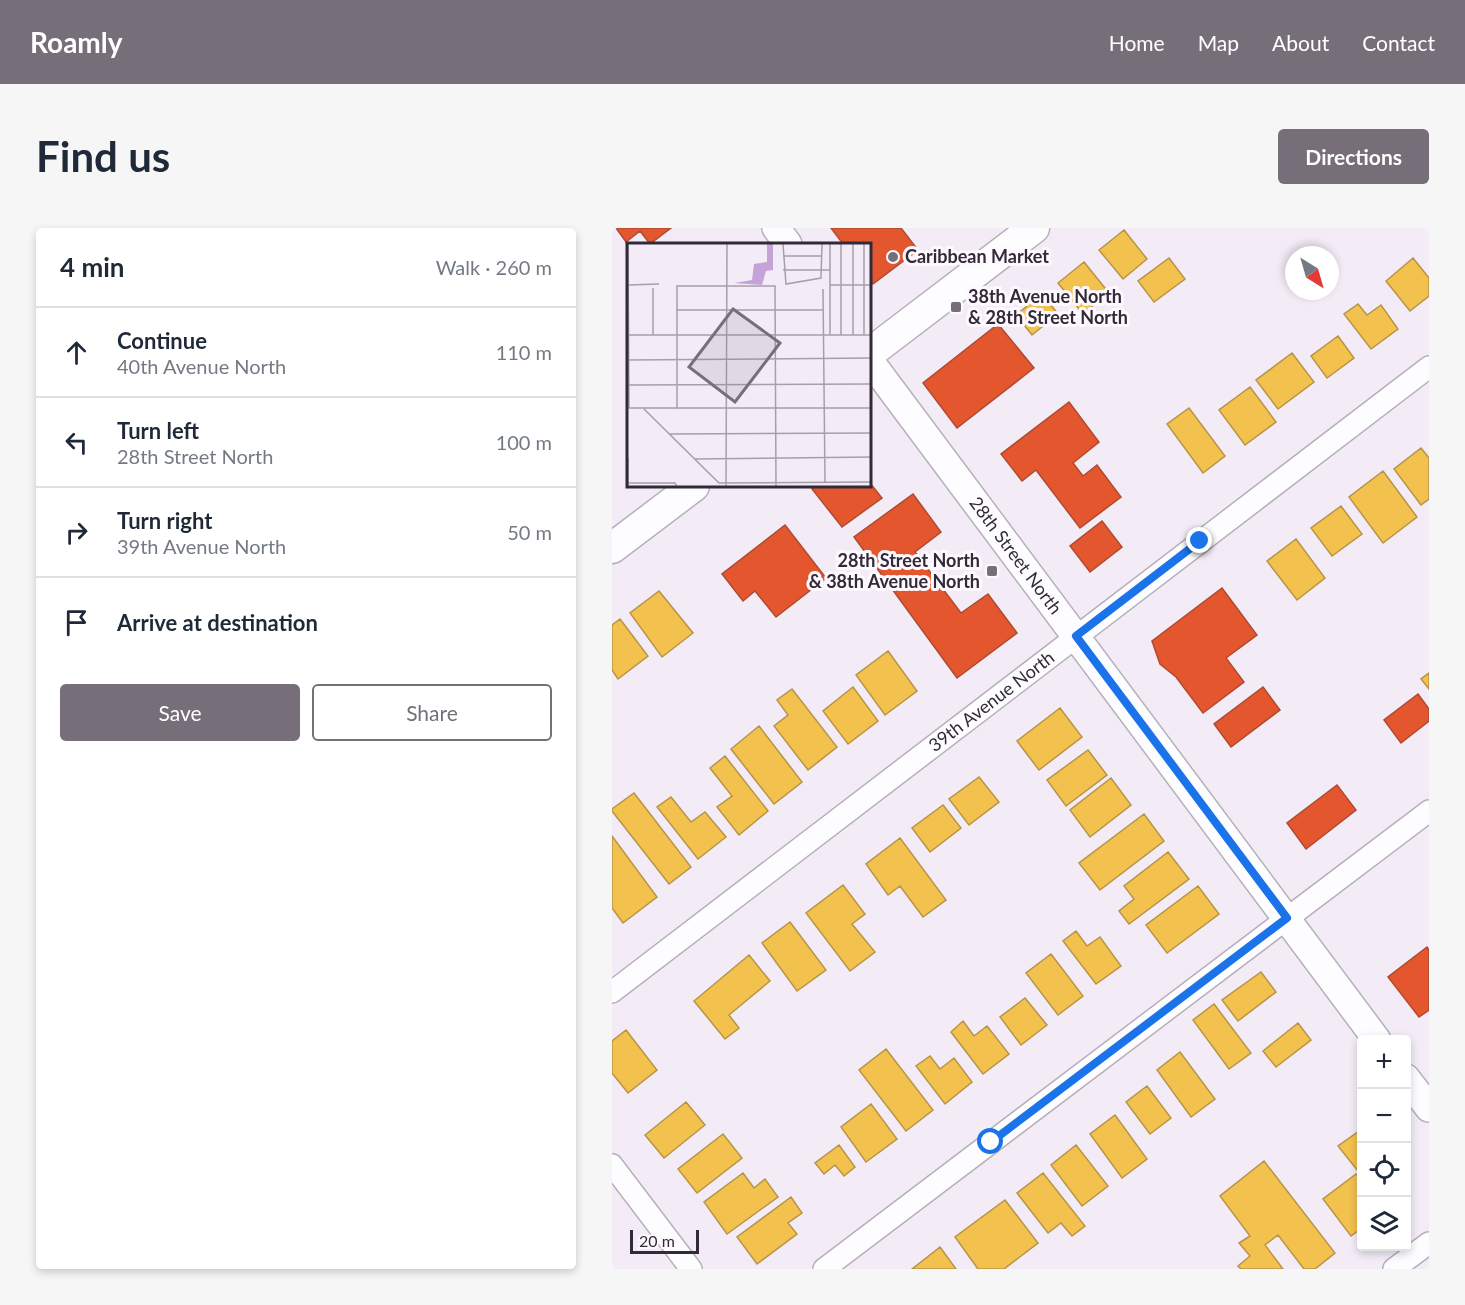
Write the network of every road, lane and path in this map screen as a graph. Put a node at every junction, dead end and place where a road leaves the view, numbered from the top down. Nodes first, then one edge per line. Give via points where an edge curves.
1 (776, 228) edge
2 (1034, 228) edge
3 (787, 243) edge
4 (872, 351) edge
5 (872, 364) edge
6 (1429, 367) edge
7 (691, 488) edge
8 (612, 548) edge
9 (1076, 636) junction
10 (1429, 811) edge
11 (1287, 918) junction
12 (612, 992) edge
13 (1373, 1035) edge
14 (1411, 1083) edge
15 (1429, 1108) edge
16 (612, 1165) edge
17 (1429, 1243) edge
18 (691, 1269) edge
19 (824, 1269) edge
20 (1394, 1269) edge

1 - 3 street
2 - 4 main road
5 - 9 street, 28th Street North
6 - 9 street, 39th Avenue North
7 - 8 main road
9 - 11 street, 28th Street North
9 - 12 street, 39th Avenue North
10 - 11 street
11 - 13 street, 28th Street North
11 - 19 street
14 - 15 street
16 - 18 street
17 - 20 street

